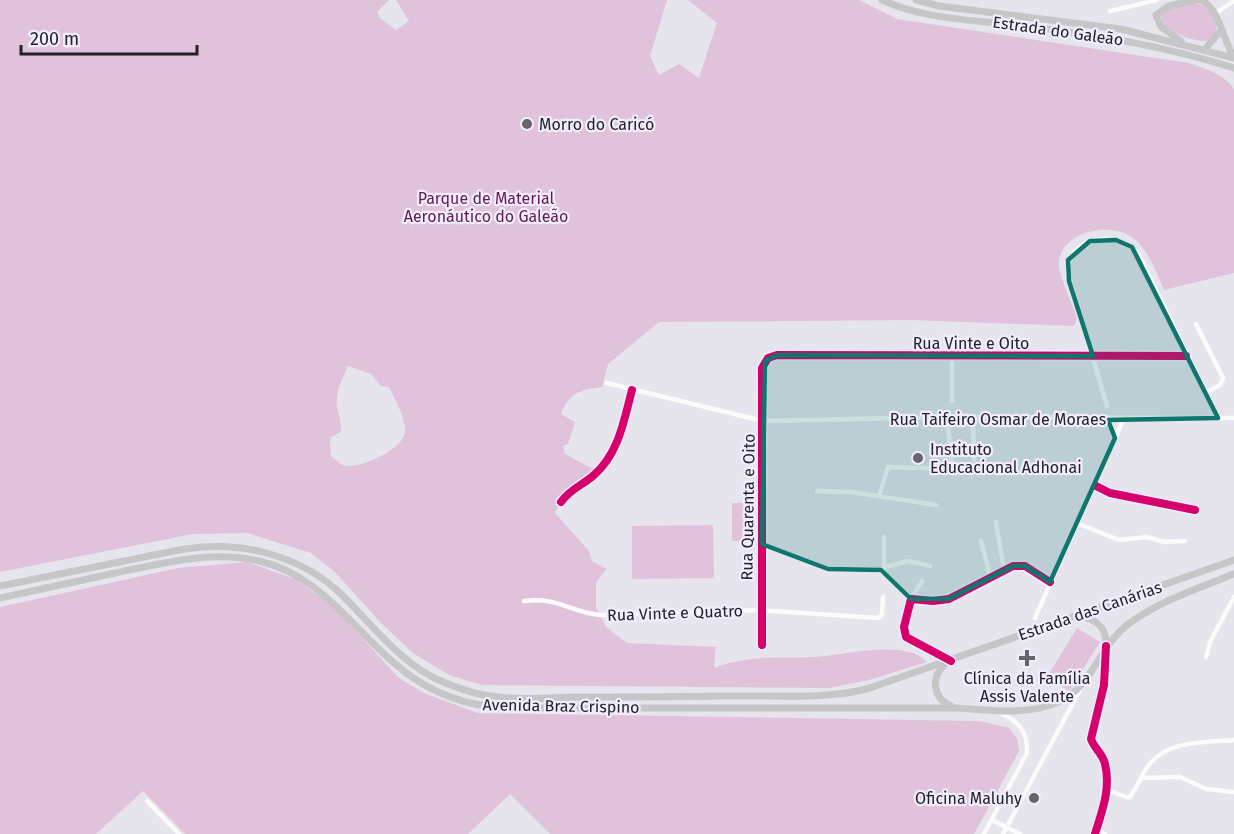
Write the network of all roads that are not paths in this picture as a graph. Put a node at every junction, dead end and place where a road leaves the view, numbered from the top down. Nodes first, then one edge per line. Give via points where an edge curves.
1 (882, 0) edge
2 (915, 0) edge
3 (1155, 0) edge
4 (1195, 0) edge
5 (1200, 0) edge
6 (1234, 2) edge
7 (1164, 8) junction
8 (1110, 11) dead end
9 (1216, 14) junction
10 (1156, 15) junction
11 (1220, 32) junction
12 (1186, 44) junction
13 (1204, 50) junction
14 (1220, 54) junction
15 (1234, 58) edge
16 (1232, 68) edge
17 (1234, 75) edge
18 (1196, 324) dead end
19 (952, 336) dead end
20 (951, 356) junction
21 (1093, 356) junction
22 (1186, 356) junction
23 (762, 368) joint
24 (607, 383) dead end
25 (632, 390) junction
26 (1205, 393) junction
27 (952, 401) dead end
28 (1107, 406) dead end
29 (947, 417) junction
30 (973, 418) junction
31 (1218, 418) junction
32 (1234, 418) edge
33 (1108, 420) junction
34 (1123, 420) junction
35 (763, 421) junction
36 (1115, 438) junction
37 (974, 460) dead end
38 (1096, 486) junction
39 (817, 491) dead end
40 (879, 496) junction
41 (561, 502) dead end
42 (936, 505) dead end
43 (1195, 510) dead end
44 (996, 522) dead end
45 (1079, 524) junction
46 (884, 537) dead end
47 (981, 541) dead end
48 (1185, 541) dead end
49 (762, 544) junction
50 (1234, 560) edge
51 (930, 566) dead end
52 (885, 567) junction
53 (1004, 570) junction
54 (884, 573) junction
55 (1234, 574) edge
56 (990, 575) junction
57 (922, 581) dead end
58 (1050, 582) junction
59 (0, 586) edge
60 (883, 597) dead end
61 (1234, 597) edge
62 (0, 598) edge
63 (911, 599) junction
64 (524, 601) dead end
65 (1232, 606) edge
66 (760, 610) junction
67 (1078, 617) junction
68 (1035, 618) dead end
69 (762, 645) dead end
70 (1106, 646) junction
71 (1206, 657) dead end
72 (949, 662) junction
73 (1085, 681) junction
74 (959, 708) junction
75 (994, 711) junction
76 (1234, 740) edge
77 (1141, 778) junction
78 (1107, 790) junction
79 (1234, 792) edge
80 (147, 801) dead end
81 (992, 820) junction
82 (1007, 827) junction
83 (1096, 832) edge
84 (179, 834) edge
85 (984, 834) edge
86 (1003, 834) edge
87 (1020, 834) edge
88 (1105, 834) edge

1 - 16 main road, Estrada do Galeão via 929,14 1122,39
2 - 12 main road, Estrada do Galeão via 1100,25
3 - 7 street
3 - 8 street
3 - 10 street
4 - 7 main road
5 - 9 main road
6 - 9 street
7 - 10 main road
9 - 11 main road
10 - 12 main road via 1161,27
11 - 13 main road
11 - 15 main road
12 - 13 main road, Estrada do Galeão
13 - 14 main road, Estrada do Galeão
14 - 15 main road, Estrada do Galeão
14 - 16 main road
16 - 17 street
18 - 26 street via 1223,378 1220,385
19 - 20 street
20 - 21 street, Rua Vinte e Oito
20 - 23 street, Rua Vinte e Oito via 777,356 768,358
20 - 27 street
21 - 22 street, Rua Vinte e Oito
21 - 22 street via 1069,281 1068,261 1084,243 1098,240 1116,240 1138,253
21 - 28 street
22 - 26 street
23 - 35 street, Rua Quarenta e Oito
24 - 25 street, Rua Taifeiro Osmar de Moraes
25 - 35 street, Rua Taifeiro Osmar de Moraes
25 - 41 street via 621,434 610,457 594,476
26 - 31 street
29 - 30 street, Rua Taifeiro Osmar de Moraes
29 - 35 street, Rua Taifeiro Osmar de Moraes
29 - 40 street via 952,465 949,469 888,467
30 - 33 street, Rua Taifeiro Osmar de Moraes
30 - 37 street
31 - 32 street, Rua Taifeiro Osmar de Moraes
31 - 34 street, Rua Taifeiro Osmar de Moraes
33 - 34 street, Rua Taifeiro Osmar de Moraes
33 - 36 street
34 - 36 street
35 - 49 street, Rua Quarenta e Oito
36 - 38 street
38 - 43 street via 1110,493
38 - 45 street
39 - 40 street
40 - 42 street
44 - 53 street
45 - 48 street via 1119,540 1149,537 1164,542
45 - 58 street
46 - 52 street
47 - 56 street
49 - 54 street via 823,568
49 - 66 street, Rua Quarenta e Oito
50 - 67 main road, Estrada das Canárias
51 - 52 street via 908,561
52 - 54 street
53 - 56 street
53 - 58 street via 1025,566
54 - 63 street
55 - 70 main road, Estrada das Canárias via 1163,602
56 - 63 street via 949,599
57 - 63 street
58 - 68 street
59 - 72 main road, Avenida Braz Crispino via 197,546 264,552 299,565 327,582 403,657 430,675 472,692 503,698 855,692
60 - 66 street, Rua Vinte e Quatro via 882,615 878,618
61 - 65 street
62 - 74 main road, Avenida Braz Crispino via 188,558 242,558 277,567 308,583 329,598 408,675 439,693 478,705
63 - 72 street via 904,627 906,637
64 - 66 street, Rua Vinte e Quatro via 553,600 600,615
65 - 71 street via 1210,642
66 - 69 street, Rua Quarenta e Oito
67 - 70 main road via 1099,624 1106,634
67 - 72 main road, Estrada das Canárias
70 - 73 main road, Estrada das Canárias
70 - 78 street via 1104,685 1091,739 1105,764
72 - 74 main road via 938,672 936,690 942,700
73 - 75 main road, Estrada das Canárias via 1071,694 1047,706
73 - 82 street
74 - 75 main road, Estrada das Canárias
75 - 81 street via 1013,718 1028,741 1027,753
76 - 77 street via 1175,747 1159,754
77 - 78 street via 1129,798
77 - 79 street via 1170,776 1216,792
78 - 83 street
80 - 84 street
81 - 82 street
81 - 85 street
82 - 86 street
82 - 87 street
83 - 88 street

